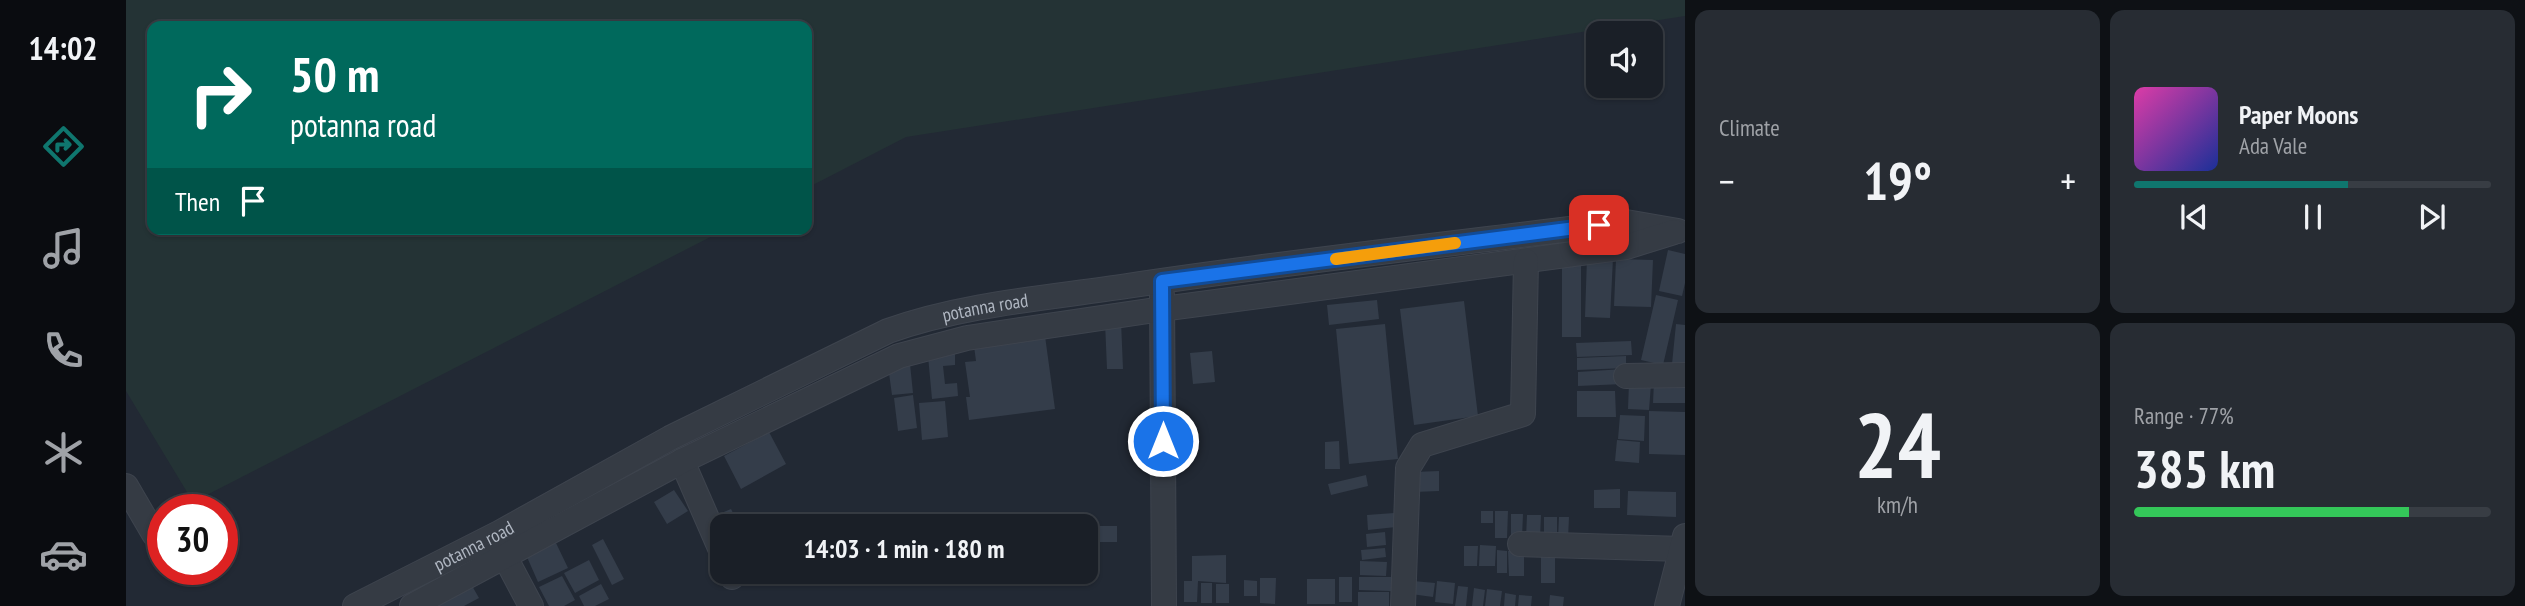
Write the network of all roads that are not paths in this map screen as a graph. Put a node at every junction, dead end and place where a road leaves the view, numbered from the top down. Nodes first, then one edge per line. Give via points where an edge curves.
1 (1682, 230) edge
2 (1526, 261) junction
3 (1162, 281) junction
4 (1162, 309) junction
5 (1685, 375) edge
6 (1626, 376) dead end
7 (682, 461) junction
8 (126, 486) edge
9 (147, 522) edge
10 (710, 525) edge
11 (1684, 543) edge
12 (1520, 544) dead end
13 (505, 557) junction
14 (421, 604) edge
15 (355, 606) edge
16 (531, 606) edge
17 (1164, 606) edge
18 (1403, 606) edge
19 (1667, 606) edge

1 - 2 street, potanna road via 1626,247
1 - 3 street, potanna road via 1626,222
2 - 4 street, potanna road
2 - 18 street via 1523,414 1422,445 1408,468
3 - 4 street
3 - 15 street, potanna road via 960,311 888,331 670,439
4 - 7 street, potanna road via 967,338 899,356
4 - 17 street
5 - 6 street
7 - 10 street
7 - 13 street, potanna road
8 - 9 street
11 - 12 street
11 - 19 street
13 - 14 street, potanna road
13 - 16 street

